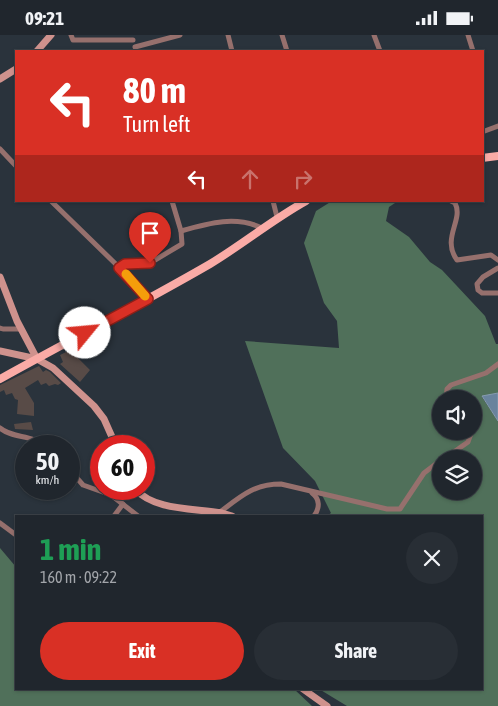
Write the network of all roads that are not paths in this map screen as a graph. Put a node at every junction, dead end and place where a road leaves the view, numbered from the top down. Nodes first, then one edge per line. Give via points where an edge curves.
1 (51, 35) edge
2 (71, 35) edge
3 (180, 35) edge
4 (228, 35) edge
5 (282, 35) edge
6 (374, 35) edge
7 (468, 35) edge
8 (132, 37) edge
9 (135, 49) edge
10 (38, 50) edge
11 (232, 50) edge
12 (287, 50) edge
13 (380, 50) edge
14 (473, 50) edge
15 (15, 70) edge
16 (0, 79) edge
17 (498, 126) edge
18 (484, 131) edge
19 (0, 149) edge
20 (498, 156) edge
21 (484, 158) edge
22 (15, 165) edge
23 (52, 202) edge
24 (172, 202) edge
25 (273, 202) edge
26 (304, 202) edge
27 (453, 202) edge
28 (277, 217) junction
29 (264, 229) junction
30 (181, 231) junction
31 (498, 260) edge
32 (119, 268) junction
33 (498, 268) edge
34 (0, 277) edge
35 (498, 293) edge
36 (148, 299) junction
37 (0, 327) edge
38 (21, 329) junction
39 (0, 351) edge
40 (37, 359) junction
41 (498, 364) edge
42 (0, 379) edge
43 (447, 390) edge
44 (0, 428) edge
45 (16, 435) edge
46 (111, 435) edge
47 (469, 440) edge
48 (458, 450) edge
49 (432, 468) edge
50 (80, 482) edge
51 (310, 491) junction
52 (150, 500) edge
53 (123, 504) junction
54 (220, 512) junction
55 (115, 515) edge
56 (137, 515) edge
57 (229, 515) edge
58 (314, 515) edge
59 (0, 523) edge
60 (15, 534) edge
61 (304, 690) edge
62 (327, 706) edge

1 - 10 main road
2 - 8 street via 73,40
3 - 9 street
4 - 11 street
5 - 12 street
6 - 13 street
7 - 14 street
8 - 9 street
15 - 16 main road
17 - 18 street
19 - 22 street
20 - 21 main road
23 - 32 street
24 - 30 street
25 - 28 street
26 - 28 main road
27 - 31 street via 457,212 451,248 457,260 491,255
28 - 29 main road
29 - 30 street via 253,223 228,221
29 - 36 main road
30 - 32 street via 182,244 150,263 125,264
32 - 36 street
33 - 35 street via 482,277 477,284 482,293
34 - 38 main road
36 - 40 main road
37 - 38 street
38 - 40 main road
39 - 40 main road
40 - 42 main road
40 - 46 main road via 54,368 94,406
41 - 43 street via 486,373 450,385
44 - 45 street
47 - 48 street
49 - 51 street via 424,473 400,509 387,509
50 - 53 street
51 - 54 street via 266,484 242,495
51 - 58 street via 318,502
52 - 54 main road
53 - 55 street
53 - 56 street
54 - 57 main road
59 - 60 street
61 - 62 main road

